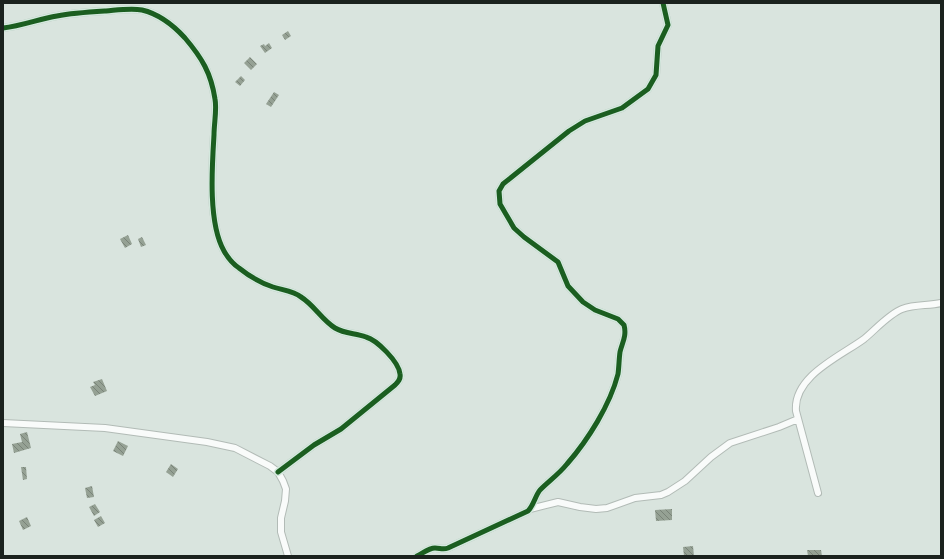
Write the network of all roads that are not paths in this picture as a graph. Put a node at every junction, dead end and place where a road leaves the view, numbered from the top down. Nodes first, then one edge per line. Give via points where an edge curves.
1 (663, 3) edge
2 (3, 28) edge
3 (941, 303) edge
4 (798, 419) junction
5 (3, 423) edge
6 (278, 472) junction
7 (818, 493) dead end
8 (530, 509) junction
9 (288, 556) edge
10 (417, 556) edge

1 - 8 street via 668,25 658,46 656,75 648,89 622,108 584,121 569,131 500,188 500,204 514,228 558,262 568,286 583,302 618,319 625,329 618,373 600,417 567,464 537,494
2 - 6 street via 58,16 129,9 156,15 176,28 199,54 213,86 216,101 213,175 215,224 224,251 240,269 262,282 300,295 333,327 365,336 382,348 397,364 401,376 395,385 341,429 314,445
3 - 4 street via 907,308 894,313 855,345 826,364 805,383 798,394
4 - 7 street
4 - 8 street via 730,443 685,480 660,495 634,498 607,508 596,509 558,502
5 - 6 street via 105,428 207,442 236,448
6 - 9 street via 286,489 281,532
8 - 10 street via 448,548 430,549

